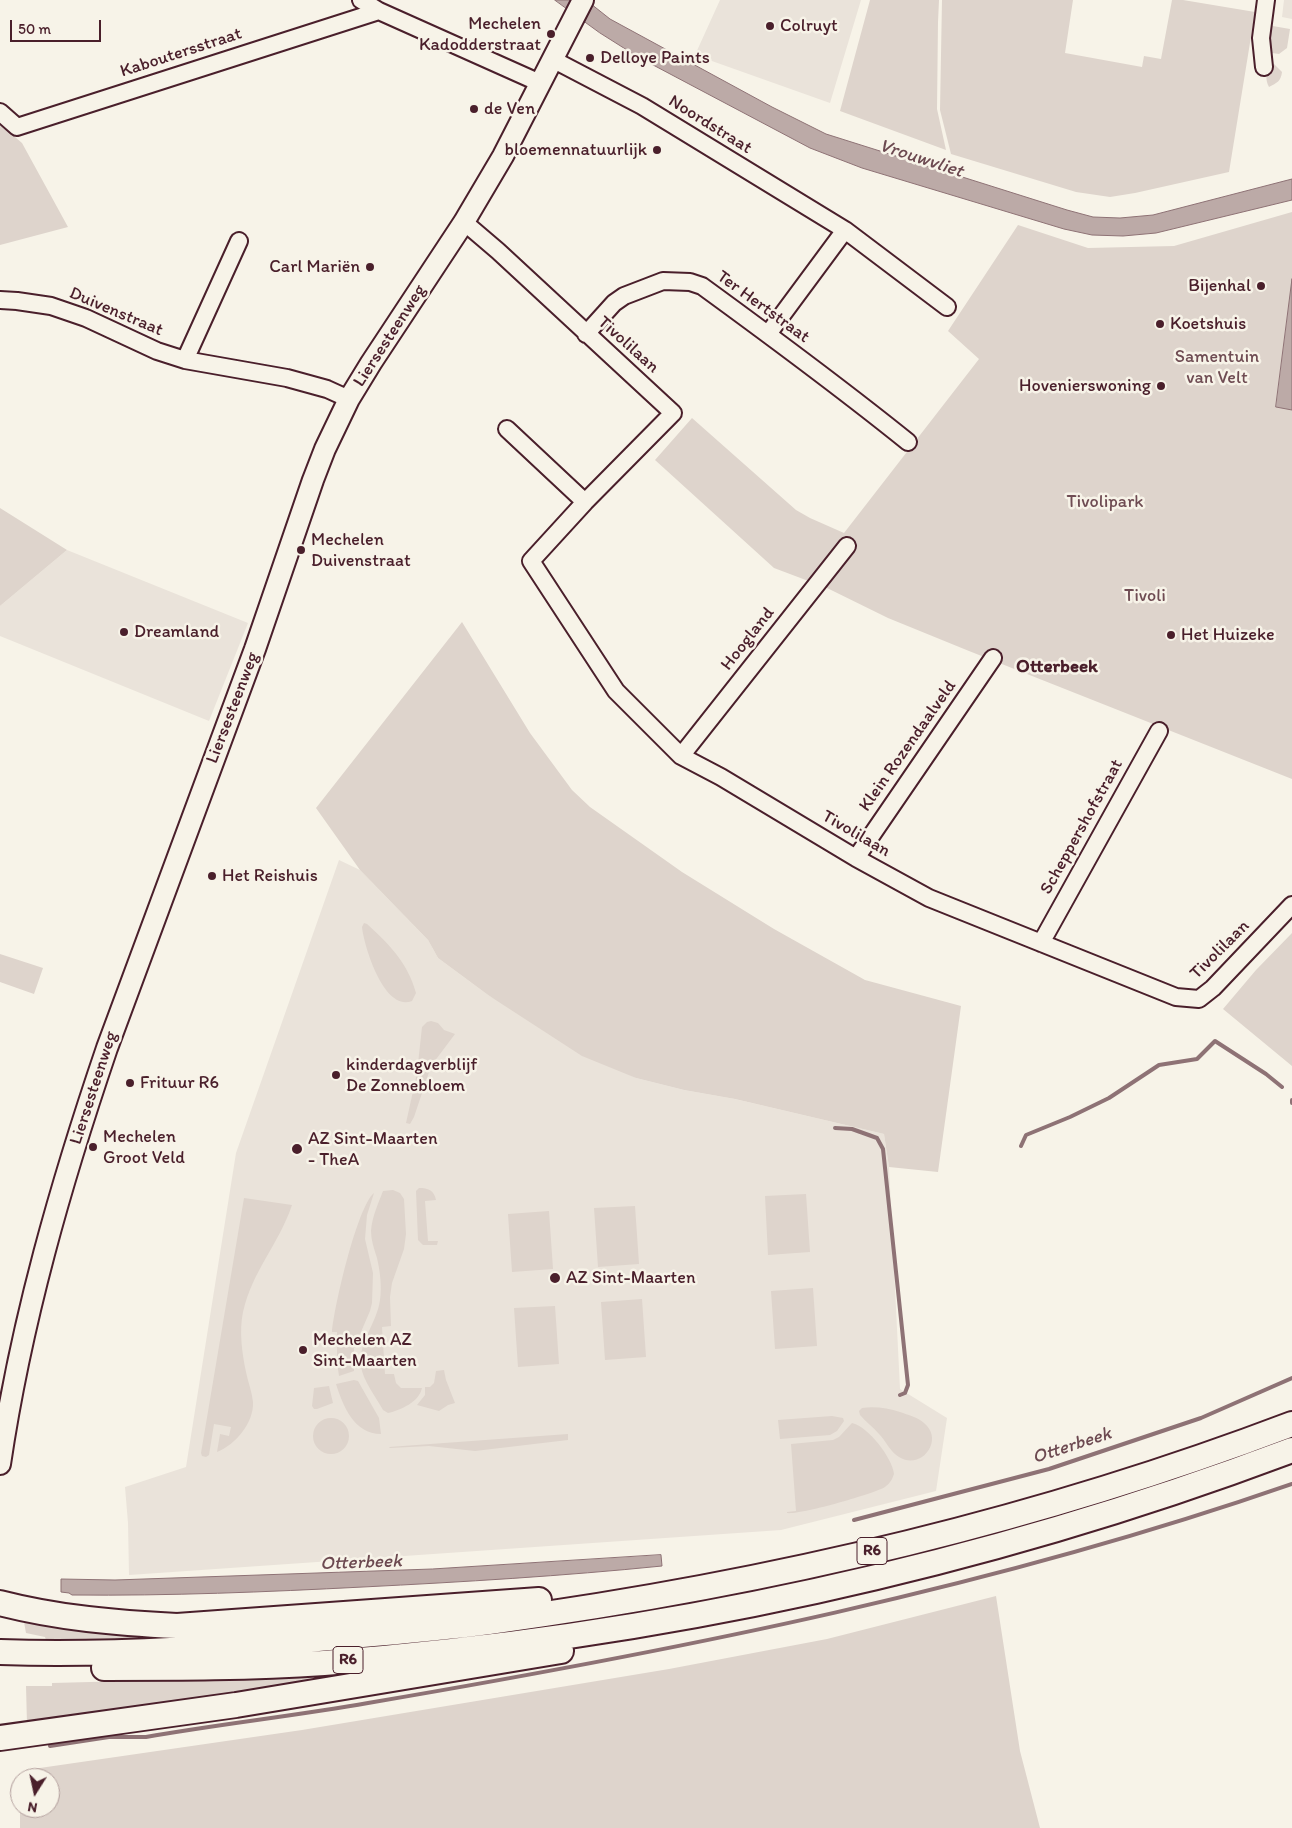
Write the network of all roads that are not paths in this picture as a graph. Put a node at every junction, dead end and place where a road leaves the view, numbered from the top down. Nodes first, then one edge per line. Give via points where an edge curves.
1 (361, 0) edge
2 (583, 0) edge
3 (1266, 0) edge
4 (379, 12) junction
5 (552, 60) junction
6 (1264, 67) dead end
7 (540, 83) junction
8 (0, 112) edge
9 (464, 222) junction
10 (845, 230) junction
11 (239, 241) dead end
12 (0, 300) edge
13 (947, 307) dead end
14 (586, 334) junction
15 (768, 334) junction
16 (185, 360) junction
17 (350, 400) junction
18 (507, 429) dead end
19 (908, 442) dead end
20 (585, 502) junction
21 (847, 546) dead end
22 (993, 658) dead end
23 (1158, 731) dead end
24 (681, 756) junction
25 (856, 858) junction
26 (1292, 905) edge
27 (1041, 943) junction
28 (1292, 1424) edge
29 (1292, 1450) edge
30 (0, 1464) edge
31 (662, 1596) junction
32 (0, 1603) edge
33 (667, 1620) junction
34 (0, 1652) edge
35 (26, 1660) junction
36 (0, 1668) edge
37 (0, 1738) edge

1 - 4 street
2 - 5 main road, Liersesteenweg
3 - 6 street via 1262,38
4 - 7 street
4 - 8 street, Kaboutersstraat via 18,127
5 - 7 main road, Liersesteenweg
5 - 10 street, Noordstraat via 642,106
7 - 9 main road, Liersesteenweg via 503,156
9 - 14 street, Tivolilaan
9 - 17 main road, Liersesteenweg
10 - 13 street, Noordstraat
10 - 15 street
11 - 16 street
12 - 16 street, Duivenstraat via 51,306
14 - 15 street, Ter Hertstraat via 624,296 663,281 679,280 702,286
14 - 20 street, Tivolilaan via 673,413
15 - 19 street, Ter Hertstraat
16 - 17 street, Duivenstraat via 288,378 327,389
17 - 30 main road, Liersesteenweg via 313,480 255,649 85,1112 21,1349
18 - 20 street
20 - 24 street, Tivolilaan via 531,561 616,691
21 - 24 street, Hoogland
22 - 25 street, Klein Rozendaalveld
23 - 27 street, Scheppershofstraat
24 - 25 street, Tivolilaan
25 - 27 street, Tivolilaan via 929,898
26 - 27 street, Tivolilaan via 1199,999 1176,997
28 - 31 highway, R6 via 1035,1509 813,1566
29 - 33 highway, R6 via 1116,1511 980,1551 845,1584
31 - 32 highway via 645,1590 177,1626 83,1619
31 - 35 highway, R6 via 486,1623 215,1648
33 - 35 highway, R6 via 546,1639 322,1663 227,1667
33 - 37 highway via 640,1634 531,1657 236,1706
34 - 35 highway, R6
35 - 36 highway, R6

